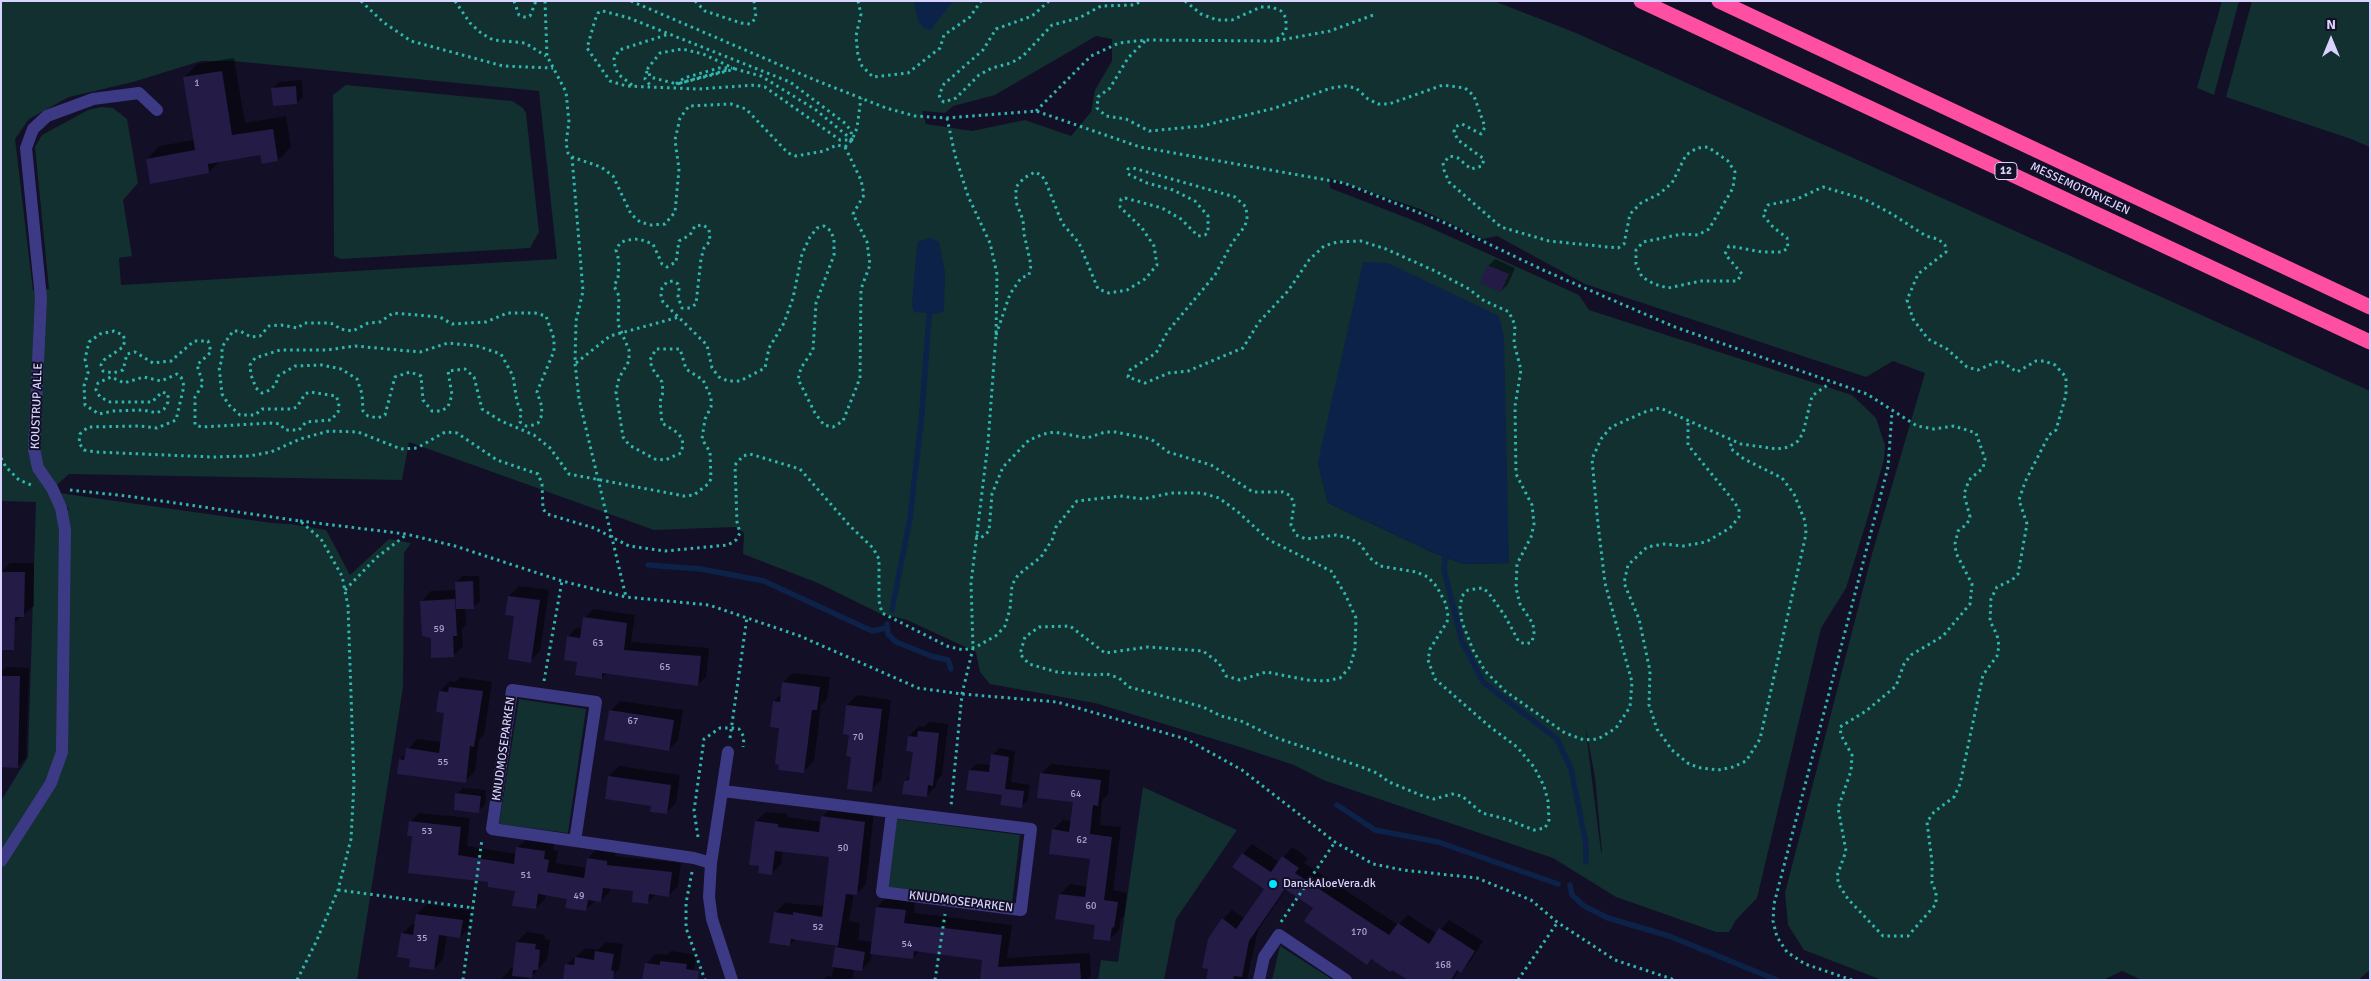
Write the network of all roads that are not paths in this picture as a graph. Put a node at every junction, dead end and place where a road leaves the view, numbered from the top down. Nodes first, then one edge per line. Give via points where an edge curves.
1 (1641, 1) edge
2 (1719, 1) edge
3 (157, 110) dead end
4 (2370, 307) edge
5 (2370, 342) edge
6 (728, 752) road end
7 (723, 791) junction
8 (892, 812) junction
9 (576, 841) junction
10 (1, 860) edge
11 (711, 863) junction
12 (732, 980) edge
13 (1259, 980) edge
14 (1346, 980) edge

1 - 5 highway, MESSEMOTORVEJEN / 12
2 - 4 highway, MESSEMOTORVEJEN
3 - 10 street, KOUSTRUP ALLE via 138,94 93,99 48,116 33,129 26,148 42,298 34,449 38,468 61,508 65,530 62,752 51,783
6 - 7 street
7 - 8 street, KNUDMOSEPARKEN
7 - 11 street
8 - 8 street, KNUDMOSEPARKEN via 882,892 1021,910 1031,829
9 - 9 street, KNUDMOSEPARKEN via 492,829 512,690 596,702
9 - 11 street
11 - 12 street via 709,897 712,919
13 - 14 street via 1264,957 1279,935

